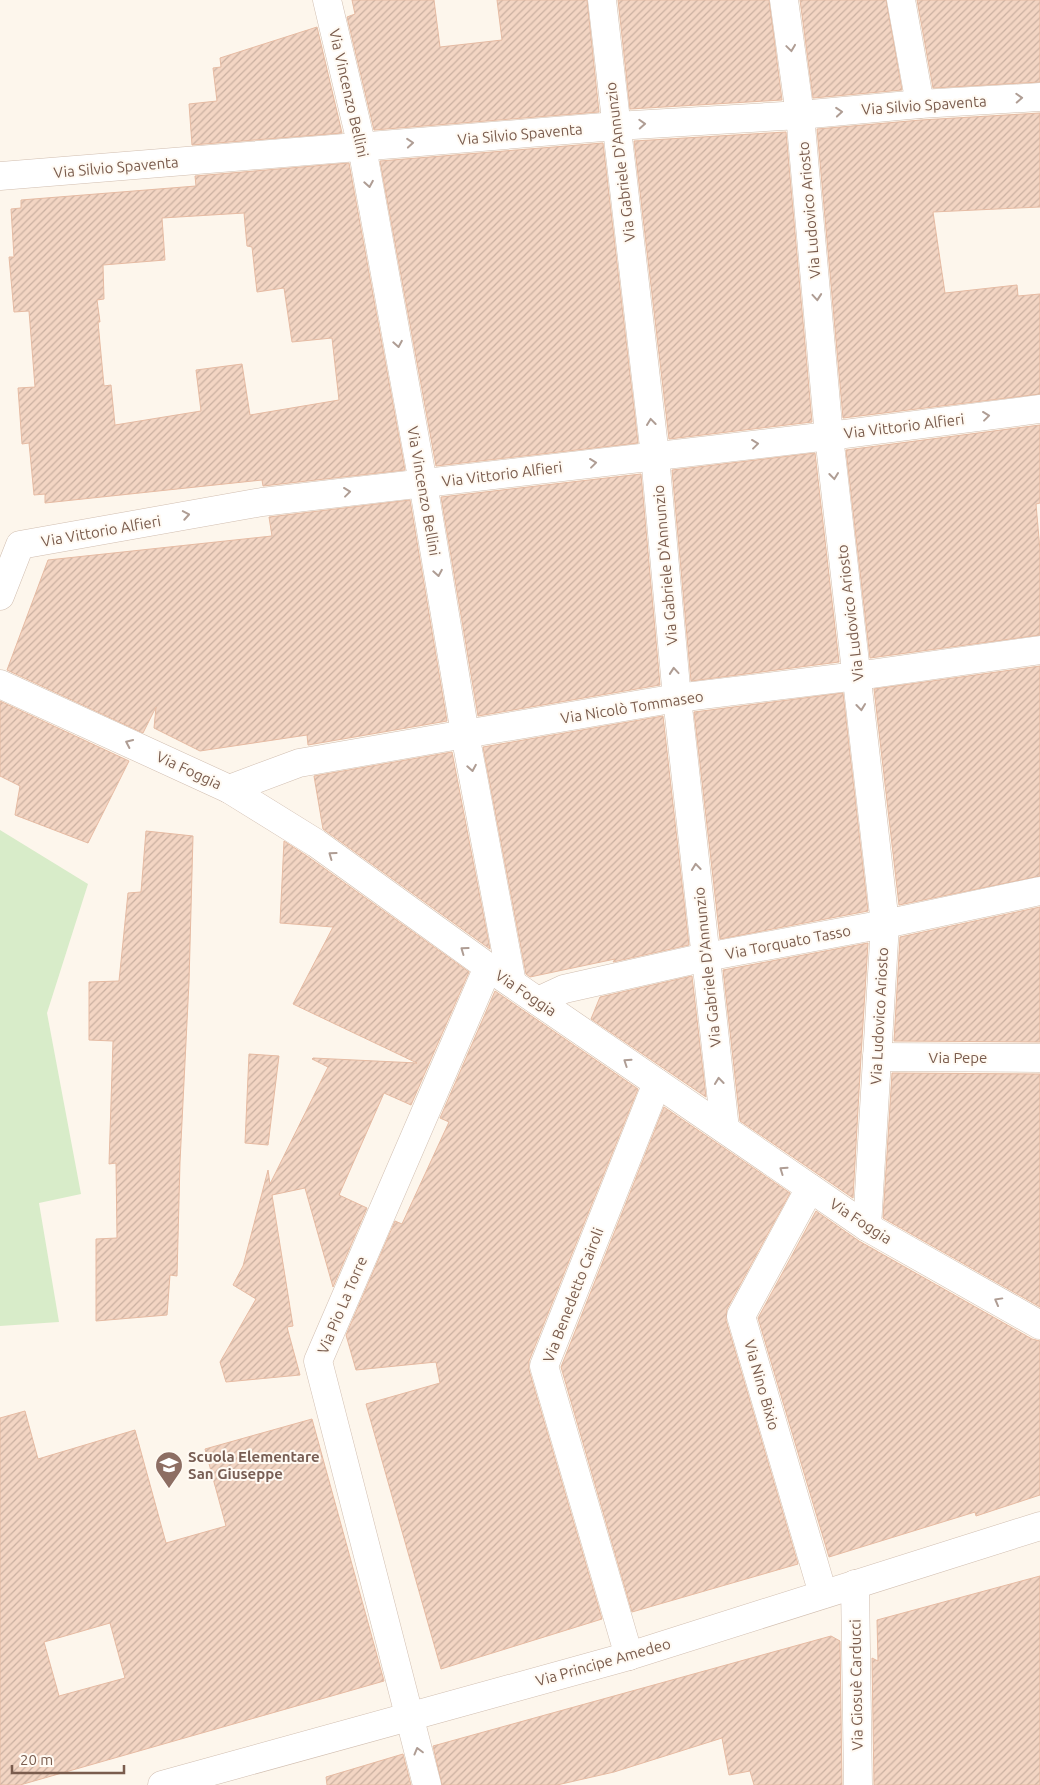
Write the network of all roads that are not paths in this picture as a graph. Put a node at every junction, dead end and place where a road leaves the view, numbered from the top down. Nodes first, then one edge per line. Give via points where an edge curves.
1 (327, 0) edge
2 (602, 0) edge
3 (784, 0) edge
4 (901, 0) edge
5 (1040, 97) edge
6 (920, 104) junction
7 (800, 116) junction
8 (616, 126) junction
9 (362, 147) junction
10 (0, 176) edge
11 (1040, 409) edge
12 (829, 436) junction
13 (655, 456) junction
14 (423, 483) junction
15 (0, 596) edge
16 (1040, 650) edge
17 (857, 676) junction
18 (0, 684) edge
19 (677, 698) junction
20 (466, 734) junction
21 (229, 789) junction
22 (1040, 891) edge
23 (885, 924) junction
24 (706, 957) junction
25 (488, 967) junction
26 (512, 983) junction
27 (538, 1001) junction
28 (877, 1057) junction
29 (1040, 1058) edge
30 (657, 1083) junction
31 (725, 1129) junction
32 (810, 1188) junction
33 (866, 1227) junction
34 (1040, 1325) edge
35 (1040, 1526) edge
36 (855, 1584) junction
37 (823, 1594) junction
38 (629, 1656) junction
39 (409, 1717) junction
40 (162, 1785) edge
41 (427, 1785) edge
42 (858, 1785) edge

1 - 9 street, Via Vincenzo Bellini
2 - 8 street, Via Gabriele D'Annunzio
3 -> 7 street, Via Ludovico Ariosto
4 - 6 street
6 -> 5 street, Via Silvio Spaventa
7 -> 6 street, Via Silvio Spaventa
8 -> 7 street, Via Silvio Spaventa
7 -> 12 street, Via Ludovico Ariosto
9 -> 8 street, Via Silvio Spaventa
13 -> 8 street, Via Gabriele D'Annunzio
9 - 10 street, Via Silvio Spaventa
9 -> 14 street, Via Vincenzo Bellini
12 -> 11 street, Via Vittorio Alfieri
13 -> 12 street, Via Vittorio Alfieri
12 -> 17 street, Via Ludovico Ariosto
14 -> 13 street, Via Vittorio Alfieri
19 -> 13 street, Via Gabriele D'Annunzio
15 -> 14 street, Via Vittorio Alfieri via 20,545 262,502
14 -> 20 street, Via Vincenzo Bellini
16 - 17 street, Via Nicolò Tommaseo
17 - 19 street, Via Nicolò Tommaseo
17 -> 23 street, Via Ludovico Ariosto
21 -> 18 street, Via Foggia
19 - 20 street, Via Nicolò Tommaseo
24 -> 19 street, Via Gabriele D'Annunzio
20 - 21 street, Via Nicolò Tommaseo via 299,763
20 -> 26 street, Via Vincenzo Bellini
25 -> 21 street, Via Foggia via 316,843
22 - 23 street, Via Torquato Tasso
23 - 24 street, Via Torquato Tasso
23 - 28 street, Via Ludovico Ariosto
24 - 27 street, Via Torquato Tasso via 564,989
31 -> 24 street, Via Gabriele D'Annunzio
25 - 26 street, Via Foggia
25 - 39 street, Via Pio La Torre via 318,1360
26 - 27 street, Via Foggia
30 -> 27 street, Via Foggia
28 - 29 street, Via Pepe
28 - 33 street, Via Ludovico Ariosto
30 - 31 street, Via Foggia
30 - 38 street, Via Benedetto Cairoli via 544,1366
32 -> 31 street, Via Foggia
32 - 33 street, Via Foggia
32 - 37 street, Via Nino Bixio via 741,1316
34 -> 33 street, Via Foggia
35 - 36 street, Via Principe Amedeo
36 - 37 street, Via Principe Amedeo
36 - 42 street, Via Giosuè Carducci
37 - 38 street, Via Principe Amedeo
38 - 39 street, Via Principe Amedeo
39 - 40 street, Via Principe Amedeo
41 -> 39 street, Via Pio La Torre

